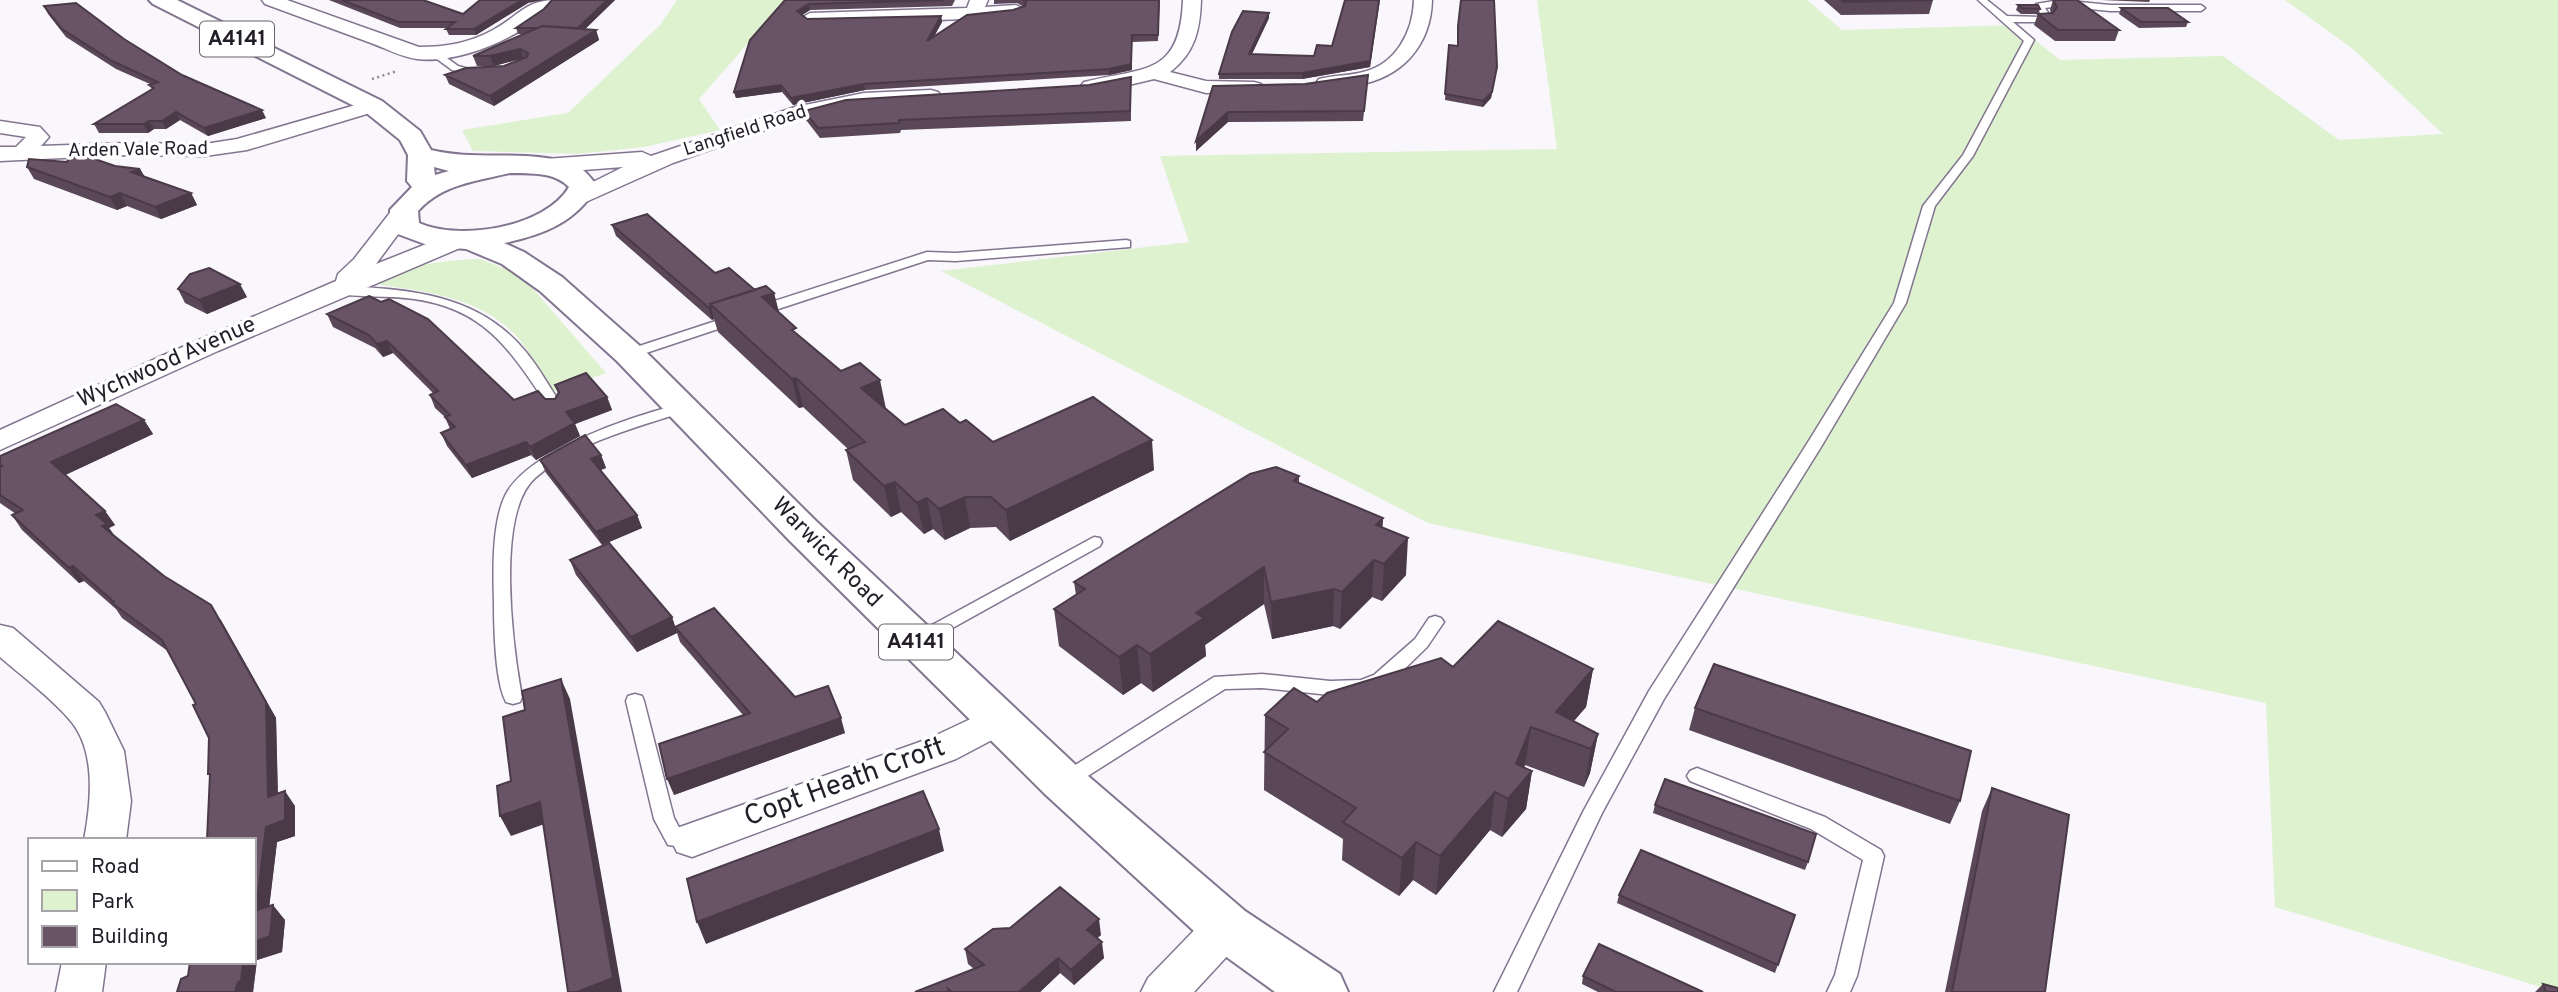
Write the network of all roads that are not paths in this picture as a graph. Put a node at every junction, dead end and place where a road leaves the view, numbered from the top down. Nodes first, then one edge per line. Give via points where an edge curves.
1 (160, 0) edge
2 (271, 0) edge
3 (547, 0) edge
4 (1192, 0) edge
5 (1423, 0) edge
6 (1982, 0) edge
7 (976, 7) edge
8 (2202, 8) dead end
9 (1016, 10) edge
10 (810, 18) edge
11 (2004, 19) junction
12 (442, 53) junction
13 (1152, 73) junction
14 (494, 74) edge
15 (1311, 85) edge
16 (1275, 87) edge
17 (1069, 88) edge
18 (948, 95) edge
19 (373, 106) junction
20 (0, 127) edge
21 (23, 152) junction
22 (0, 154) edge
23 (421, 155) junction
24 (665, 158) junction
25 (545, 166) junction
26 (503, 167) junction
27 (579, 198) junction
28 (413, 200) junction
29 (546, 220) junction
30 (464, 240) junction
31 (1126, 244) dead end
32 (533, 269) junction
33 (336, 290) junction
34 (629, 354) junction
35 (555, 406) edge
36 (681, 408) junction
37 (0, 441) edge
38 (1094, 542) dead end
39 (1435, 622) dead end
40 (0, 637) edge
41 (916, 641) junction
42 (513, 696) dead end
43 (635, 701) dead end
44 (996, 721) junction
45 (1697, 776) dead end
46 (1063, 782) junction
47 (105, 838) edge
48 (692, 839) joint
49 (1226, 926) junction
50 (84, 964) edge
51 (79, 992) edge
52 (1164, 992) edge
53 (1320, 992) edge
54 (1505, 992) edge
55 (1838, 992) edge

1 - 19 main road, A4141
2 - 12 street via 417,53
3 - 12 street via 496,38
4 - 13 street via 1193,21 1183,50
5 - 15 street via 1417,35 1399,63 1373,76
6 - 11 lane
7 - 9 street
7 - 10 street via 830,23
8 - 11 lane via 2060,3 2039,6 2047,17 2044,20
11 - 54 lane via 2029,40 1968,156 1929,206 1900,303 1656,696
12 - 14 lane via 442,59 455,68
13 - 16 street via 1206,87
13 - 17 street via 1124,82
18 - 24 street, Langfield Road via 837,103
19 - 21 street, Arden Vale Road via 251,142 205,150
19 - 23 main road, A4141 via 411,136
20 - 21 street, Arden Vale Road via 33,131 38,136
21 - 22 street, Arden Vale Road
23 - 26 main road via 455,164
23 - 28 main road
24 - 25 street, Langfield Road
24 - 27 street, Langfield Road
25 - 26 main road
25 - 27 main road via 570,173 583,186
26 - 28 main road via 466,174
27 - 29 main road, Warwick Road / A4141
28 - 30 main road, Warwick Road / A4141 via 405,227 419,234
28 - 33 street, Wychwood Avenue via 363,264
29 - 30 main road, Warwick Road / A4141
29 - 32 main road via 534,246
30 - 32 main road, Warwick Road / A4141
30 - 33 street, Wychwood Avenue via 400,261
31 - 34 lane via 927,256
32 - 34 main road, Warwick Road / A4141
33 - 35 lane via 416,294 466,308 520,354
33 - 37 street, Wychwood Avenue
34 - 36 main road, Warwick Road / A4141
36 - 41 main road, Warwick Road / A4141
36 - 42 lane via 571,448 534,471 515,490 506,518 500,605
38 - 41 lane
39 - 46 lane via 1421,643 1381,680 1362,687 1330,688 1221,682
40 - 47 street via 86,712 105,751 111,801
41 - 44 main road, Warwick Road / A4141
43 - 48 lane via 669,832 675,839
44 - 46 main road, Warwick Road / A4141
44 - 48 street, Copt Heath Croft via 942,749
45 - 55 lane via 1818,823 1874,856 1846,976
46 - 49 main road, Warwick Road / A4141
49 - 52 street
49 - 53 main road, Warwick Road / A4141
50 - 51 street

